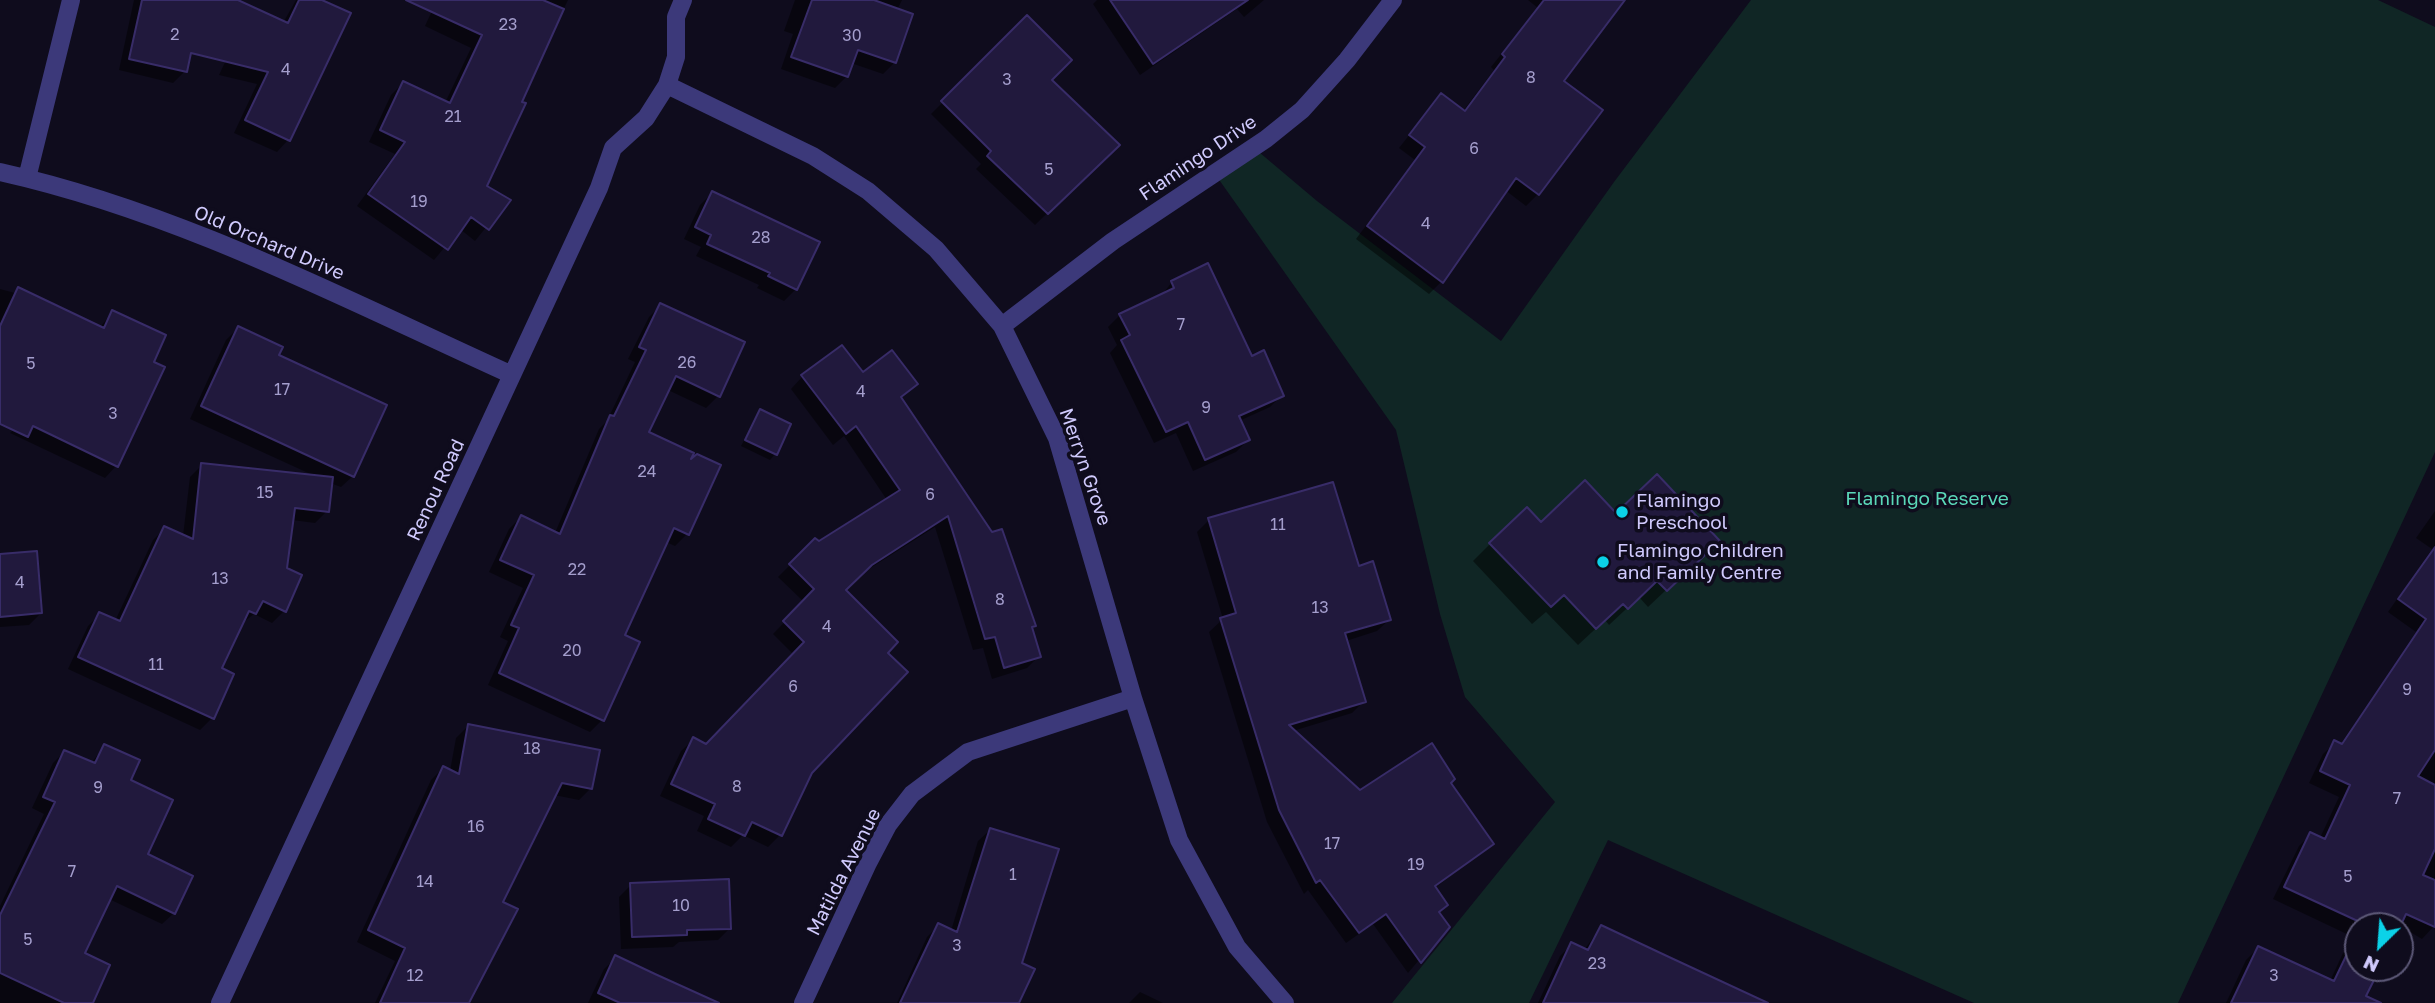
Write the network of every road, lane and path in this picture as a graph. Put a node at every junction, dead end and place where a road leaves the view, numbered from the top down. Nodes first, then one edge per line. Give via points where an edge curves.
1 (71, 0) edge
2 (683, 0) edge
3 (1394, 0) edge
4 (667, 85) junction
5 (0, 172) edge
6 (27, 178) junction
7 (1002, 326) junction
8 (512, 375) junction
9 (1133, 698) junction
10 (220, 1003) edge
11 (803, 1003) edge
12 (1285, 1003) edge

1 - 6 street
2 - 4 street, Renou Road via 676,17 676,57
3 - 7 street, Flamingo Drive via 1302,110 1113,241
4 - 7 street, Merryn Grove via 813,156 868,191 936,249
4 - 8 street, Renou Road via 646,118 608,157 599,188
5 - 6 street, Old Orchard Drive
6 - 8 street, Old Orchard Drive via 213,240
7 - 9 street, Merryn Grove via 1058,438
8 - 10 street, Renou Road
9 - 11 street, Matilda Avenue via 968,752 912,794 888,825 868,863
9 - 12 street, Merryn Grove via 1179,840 1237,947

